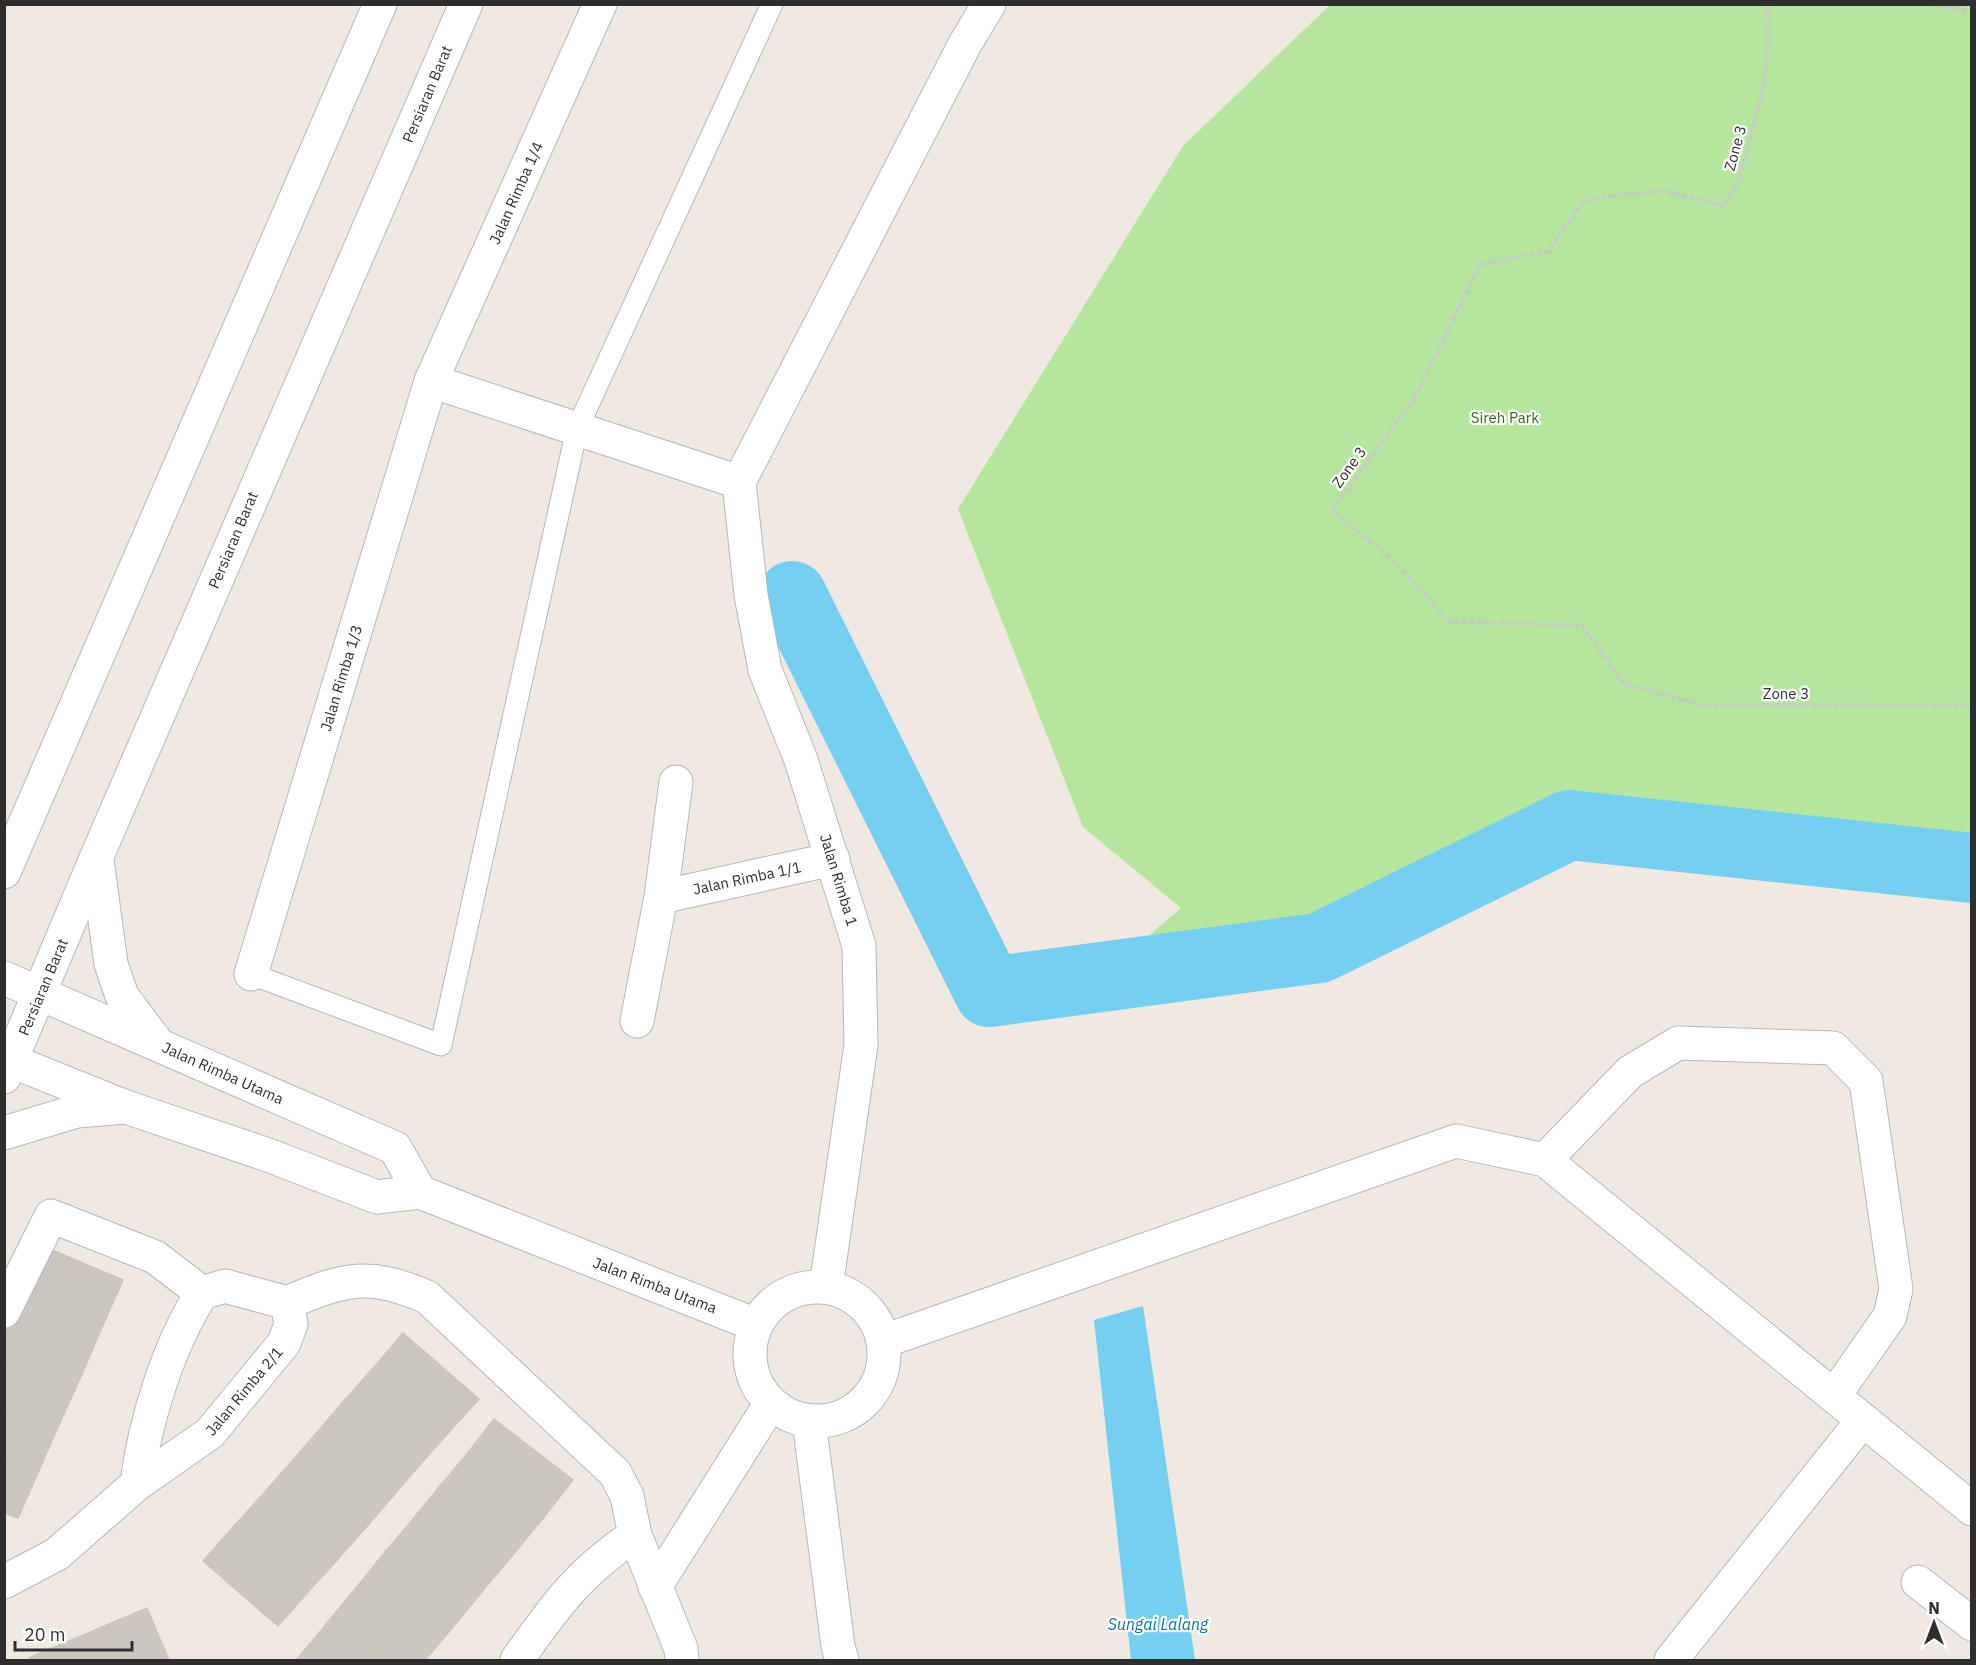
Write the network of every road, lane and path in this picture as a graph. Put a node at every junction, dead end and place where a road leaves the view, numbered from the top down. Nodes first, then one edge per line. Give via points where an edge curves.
1 (380, 4) edge
2 (466, 4) edge
3 (600, 4) edge
4 (772, 4) edge
5 (989, 4) edge
6 (1768, 4) edge
7 (1932, 4) edge
8 (1971, 12) edge
9 (431, 381) junction
10 (577, 429) junction
11 (739, 482) junction
12 (1971, 705) edge
13 (676, 782) dead end
14 (97, 856) junction
15 (833, 860) junction
16 (4, 872) edge
17 (661, 897) junction
18 (250, 975) joint
19 (4, 978) edge
20 (42, 992) junction
21 (637, 1021) dead end
22 (158, 1044) junction
23 (7, 1065) edge
24 (126, 1107) junction
25 (4, 1132) edge
26 (1545, 1160) junction
27 (420, 1192) junction
28 (826, 1287) junction
29 (202, 1293) junction
30 (287, 1303) junction
31 (4, 1311) edge
32 (756, 1325) junction
33 (884, 1341) junction
34 (1833, 1396) junction
35 (771, 1403) junction
36 (1863, 1420) junction
37 (809, 1421) junction
38 (137, 1484) junction
39 (1971, 1509) edge
40 (635, 1535) junction
41 (4, 1582) edge
42 (1918, 1582) dead end
43 (655, 1587) junction
44 (1971, 1624) edge
45 (517, 1660) edge
46 (682, 1660) edge
47 (842, 1660) edge
48 (1671, 1660) edge

1 - 16 street
2 - 14 street, Persiaran Barat
3 - 9 street, Jalan Rimba 1/4
4 - 10 lane
5 - 11 street
6 - 12 path, Zone 3 via 1764,86 1738,184 1723,206 1665,191 1608,196 1582,203 1548,251 1480,265 1414,399 1332,510 1393,561 1450,622 1582,626 1624,684 1702,705
7 - 8 path
9 - 10 street
9 - 18 street, Jalan Rimba 1/3
10 - 11 street
10 - 18 lane via 441,1045
11 - 15 street, Jalan Rimba 1 via 751,595 765,670 801,760
13 - 17 street
14 - 20 street, Persiaran Barat
14 - 22 street via 111,964 122,996
15 - 17 street, Jalan Rimba 1/1
15 - 28 street, Jalan Rimba 1 via 859,946 861,1045
17 - 21 street
19 - 20 street, Jalan Rimba Utama
20 - 22 street, Jalan Rimba Utama
20 - 23 street, Persiaran Barat
22 - 27 street, Jalan Rimba Utama via 395,1148
23 - 24 street, Jalan Rimba Utama
24 - 25 street via 77,1111
24 - 27 street, Jalan Rimba Utama via 377,1197
26 - 33 street via 1456,1141
26 - 34 street
26 - 34 street via 1630,1072 1678,1043 1833,1048 1866,1081 1896,1289 1890,1316
27 - 32 street, Jalan Rimba Utama
28 - 32 street via 805,1288 785,1295 768,1307
28 - 33 street via 864,1304 877,1321
29 - 30 street via 225,1286
29 - 31 street via 155,1257 51,1216
29 - 38 street via 188,1315 150,1417
30 - 38 street, Jalan Rimba 2/1 via 291,1324 284,1343 210,1433
30 - 40 street via 325,1286 362,1280 394,1283 427,1297 615,1473 627,1496
32 - 35 street via 750,1345 751,1367 758,1386
33 - 37 street via 885,1362 879,1382 867,1399 830,1420
34 - 36 street
35 - 37 street via 789,1415
35 - 43 street
36 - 39 street
36 - 48 street
37 - 47 street
38 - 41 street, Jalan Rimba 2/1 via 57,1554
40 - 43 street
40 - 45 street via 601,1557 561,1598
42 - 44 street
43 - 46 street

